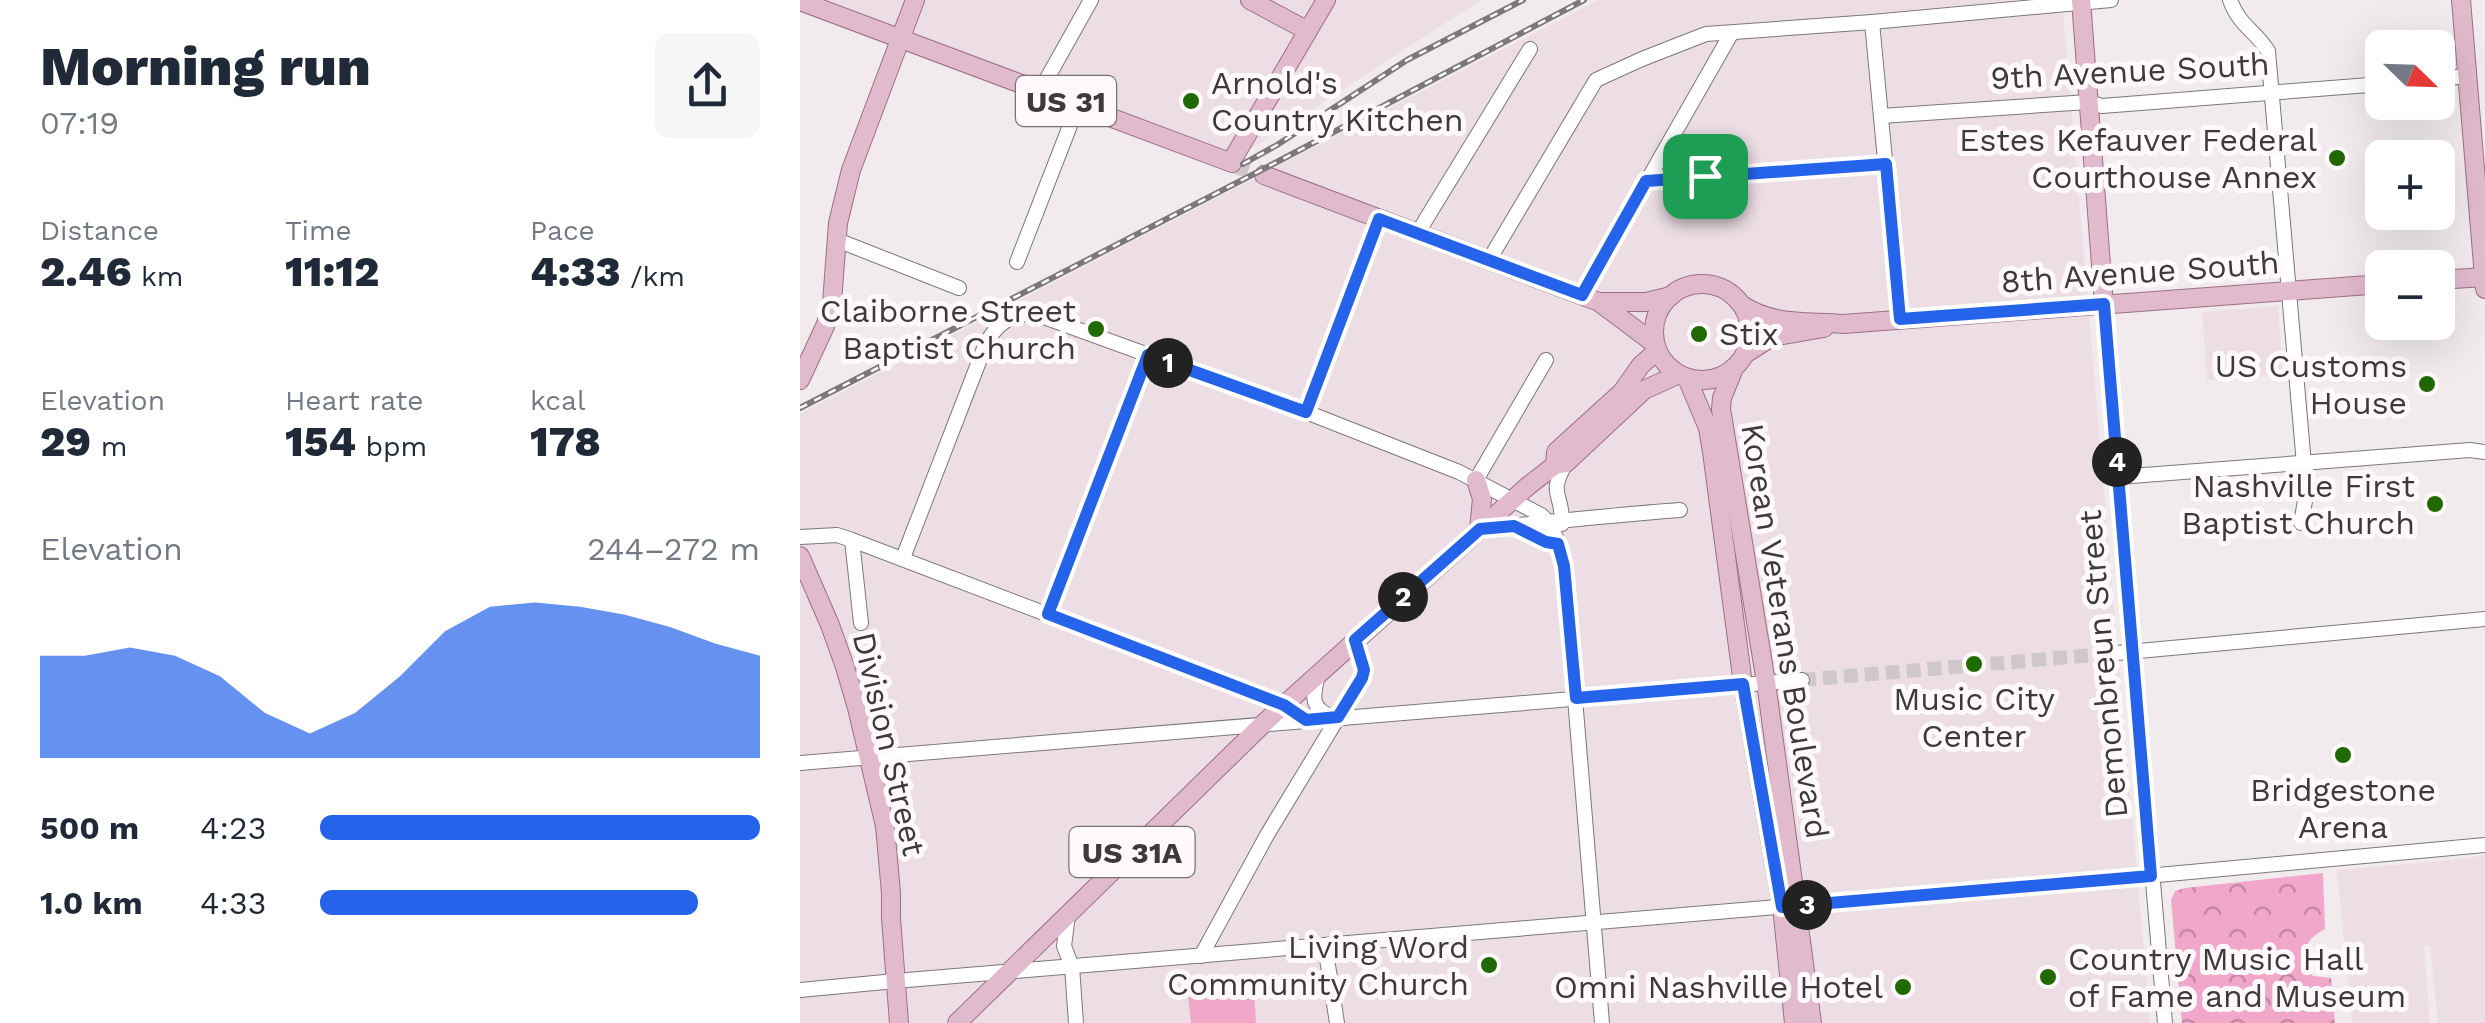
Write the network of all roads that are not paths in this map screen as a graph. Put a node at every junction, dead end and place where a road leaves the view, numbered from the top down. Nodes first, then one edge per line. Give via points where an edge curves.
1 (915, 0) edge
2 (1091, 0) edge
3 (1250, 0) edge
4 (1326, 0) edge
5 (2111, 0) edge
6 (2230, 0) edge
7 (2462, 0) edge
8 (800, 1) edge
9 (2081, 1) edge
10 (1872, 22) junction
11 (1308, 31) junction
12 (1732, 34) junction
13 (900, 39) junction
14 (1530, 49) dead end
15 (2467, 76) junction
16 (2455, 77) edge
17 (2365, 86) edge
18 (1040, 91) junction
19 (2272, 94) junction
20 (2088, 102) junction
21 (1078, 105) junction
22 (1881, 116) junction
23 (1886, 164) junction
24 (2480, 174) edge
25 (1264, 175) tunnel mouth
26 (1646, 181) junction
27 (1379, 219) junction
28 (1417, 234) junction
29 (837, 240) junction
30 (1489, 260) junction
31 (1017, 262) dead end
32 (2484, 276) edge
33 (2455, 279) edge
34 (2365, 285) edge
35 (958, 288) dead end
36 (2485, 289) edge
37 (2288, 291) junction
38 (1672, 296) junction
39 (1590, 298) junction
40 (2104, 304) junction
41 (1742, 305) junction
42 (1900, 319) junction
43 (1843, 324) junction
44 (1656, 347) junction
45 (1148, 355) junction
46 (1546, 360) dead end
47 (1740, 361) junction
48 (1682, 376) junction
49 (800, 380) edge
50 (1306, 412) junction
51 (2485, 452) edge
52 (2304, 463) junction
53 (1560, 464) junction
54 (2118, 479) junction
55 (1476, 480) junction
56 (1513, 499) junction
57 (1680, 510) dead end
58 (1556, 520) junction
59 (2301, 522) dead end
60 (1514, 526) junction
61 (1480, 529) junction
62 (800, 537) edge
63 (852, 540) junction
64 (1558, 544) junction
65 (903, 558) junction
66 (803, 563) edge
67 (1048, 614) junction
68 (2485, 618) edge
69 (861, 624) dead end
70 (1355, 640) junction
71 (2132, 652) junction
72 (2106, 654) tunnel mouth
73 (1318, 674) junction
74 (1802, 680) tunnel mouth
75 (1766, 682) junction
76 (1743, 684) junction
77 (1576, 698) junction
78 (1284, 705) junction
79 (1335, 717) junction
80 (1306, 720) junction
81 (1263, 724) junction
82 (868, 756) junction
83 (800, 762) edge
84 (2485, 845) edge
85 (2151, 876) junction
86 (1789, 906) junction
87 (1068, 915) junction
88 (1594, 923) junction
89 (1325, 946) junction
90 (1201, 956) junction
91 (1072, 967) junction
92 (1009, 972) junction
93 (901, 980) junction
94 (800, 990) edge
95 (899, 1023) edge
96 (910, 1023) edge
97 (957, 1023) edge
98 (1076, 1023) edge
99 (1337, 1023) edge
100 (1602, 1023) edge
101 (1794, 1023) edge
102 (1812, 1023) edge
103 (2165, 1023) edge

1 - 13 main road
2 - 18 street
3 - 11 main road
4 - 11 main road
5 - 9 street
6 - 19 street via 2240,21 2266,46
7 - 15 main road
8 - 13 main road, US 31
9 - 10 street
9 - 20 main road, Demonbreun Street
10 - 12 street
10 - 22 street
11 - 21 main road, US 31 via 1231,162
12 - 26 street
12 - 30 street via 1706,34 1596,80
13 - 18 main road, US 31
13 - 29 main road via 851,170
14 - 28 street
15 - 16 street
15 - 24 main road
17 - 19 street, 9th Avenue South
18 - 21 main road, US 31
19 - 20 street, 9th Avenue South
19 - 37 street
20 - 22 street, 9th Avenue South
20 - 40 main road, Demonbreun Street
21 - 31 street
22 - 23 street
23 - 26 street
23 - 42 street
24 - 32 main road
25 - 27 main road
26 - 39 street
27 - 28 main road
27 - 50 street
28 - 30 main road
29 - 35 street
29 - 49 main road via 832,303
30 - 39 main road
32 - 33 main road
32 - 36 main road
34 - 37 main road, 8th Avenue South
37 - 40 main road, 8th Avenue South
37 - 52 street
38 - 39 main road via 1646,302
38 - 41 main road via 1704,284
38 - 44 main road via 1658,316
39 - 44 main road
40 - 42 main road, 8th Avenue South
40 - 54 street, Demonbreun Street
41 - 43 main road, 8th Avenue South via 1782,322
41 - 47 main road via 1750,342
42 - 43 main road, 8th Avenue South
43 - 47 main road, 8th Avenue South via 1772,337
44 - 48 main road
44 - 53 main road, US 31A via 1622,392 1556,452
45 - 50 street
45 - 65 street via 1038,314 1024,313 994,330
45 - 67 street
46 - 55 street
47 - 48 main road via 1709,380
47 - 75 main road, Korean Veterans Boulevard via 1721,409
48 - 53 main road, US 31A via 1644,390
48 - 76 main road, Korean Veterans Boulevard via 1710,440
50 - 55 street
51 - 52 street
52 - 54 street
52 - 59 street
53 - 56 main road, US 31A
53 - 58 street
54 - 71 street, Demonbreun Street
55 - 56 street
55 - 61 main road
56 - 58 street
56 - 61 main road, US 31A
57 - 58 street
58 - 60 street
58 - 64 street
60 - 61 street
60 - 64 street
61 - 70 main road, US 31A
62 - 63 street via 837,534
63 - 65 street
63 - 69 street
64 - 77 street
65 - 67 street
66 - 82 main road, Division Street via 845,667
67 - 78 street
68 - 71 street
70 - 73 main road, US 31A
70 - 79 street via 1362,678
71 - 72 street
71 - 85 street, Demonbreun Street
73 - 78 main road, US 31A
73 - 79 street via 1314,702
74 - 75 street
75 - 76 street
75 - 86 main road, Korean Veterans Boulevard
76 - 77 street
76 - 86 main road, Korean Veterans Boulevard
77 - 79 street
77 - 88 street
78 - 80 street
78 - 81 main road, US 31A
79 - 80 street
79 - 90 street
80 - 81 street
81 - 82 street
81 - 87 main road, US 31A
82 - 83 street
82 - 93 main road, Division Street via 886,832
84 - 85 street
85 - 86 street
85 - 103 street, Demonbreun Street
86 - 88 street
86 - 101 main road, Korean Veterans Boulevard
86 - 102 main road, Korean Veterans Boulevard
87 - 91 street via 1064,946
87 - 92 main road, US 31A
88 - 89 street
88 - 100 street
89 - 90 street
89 - 99 street
90 - 91 street
91 - 92 street
91 - 98 street
92 - 93 street
92 - 97 main road, US 31A
93 - 94 street
93 - 95 main road, Division Street
93 - 96 main road, Division Street

